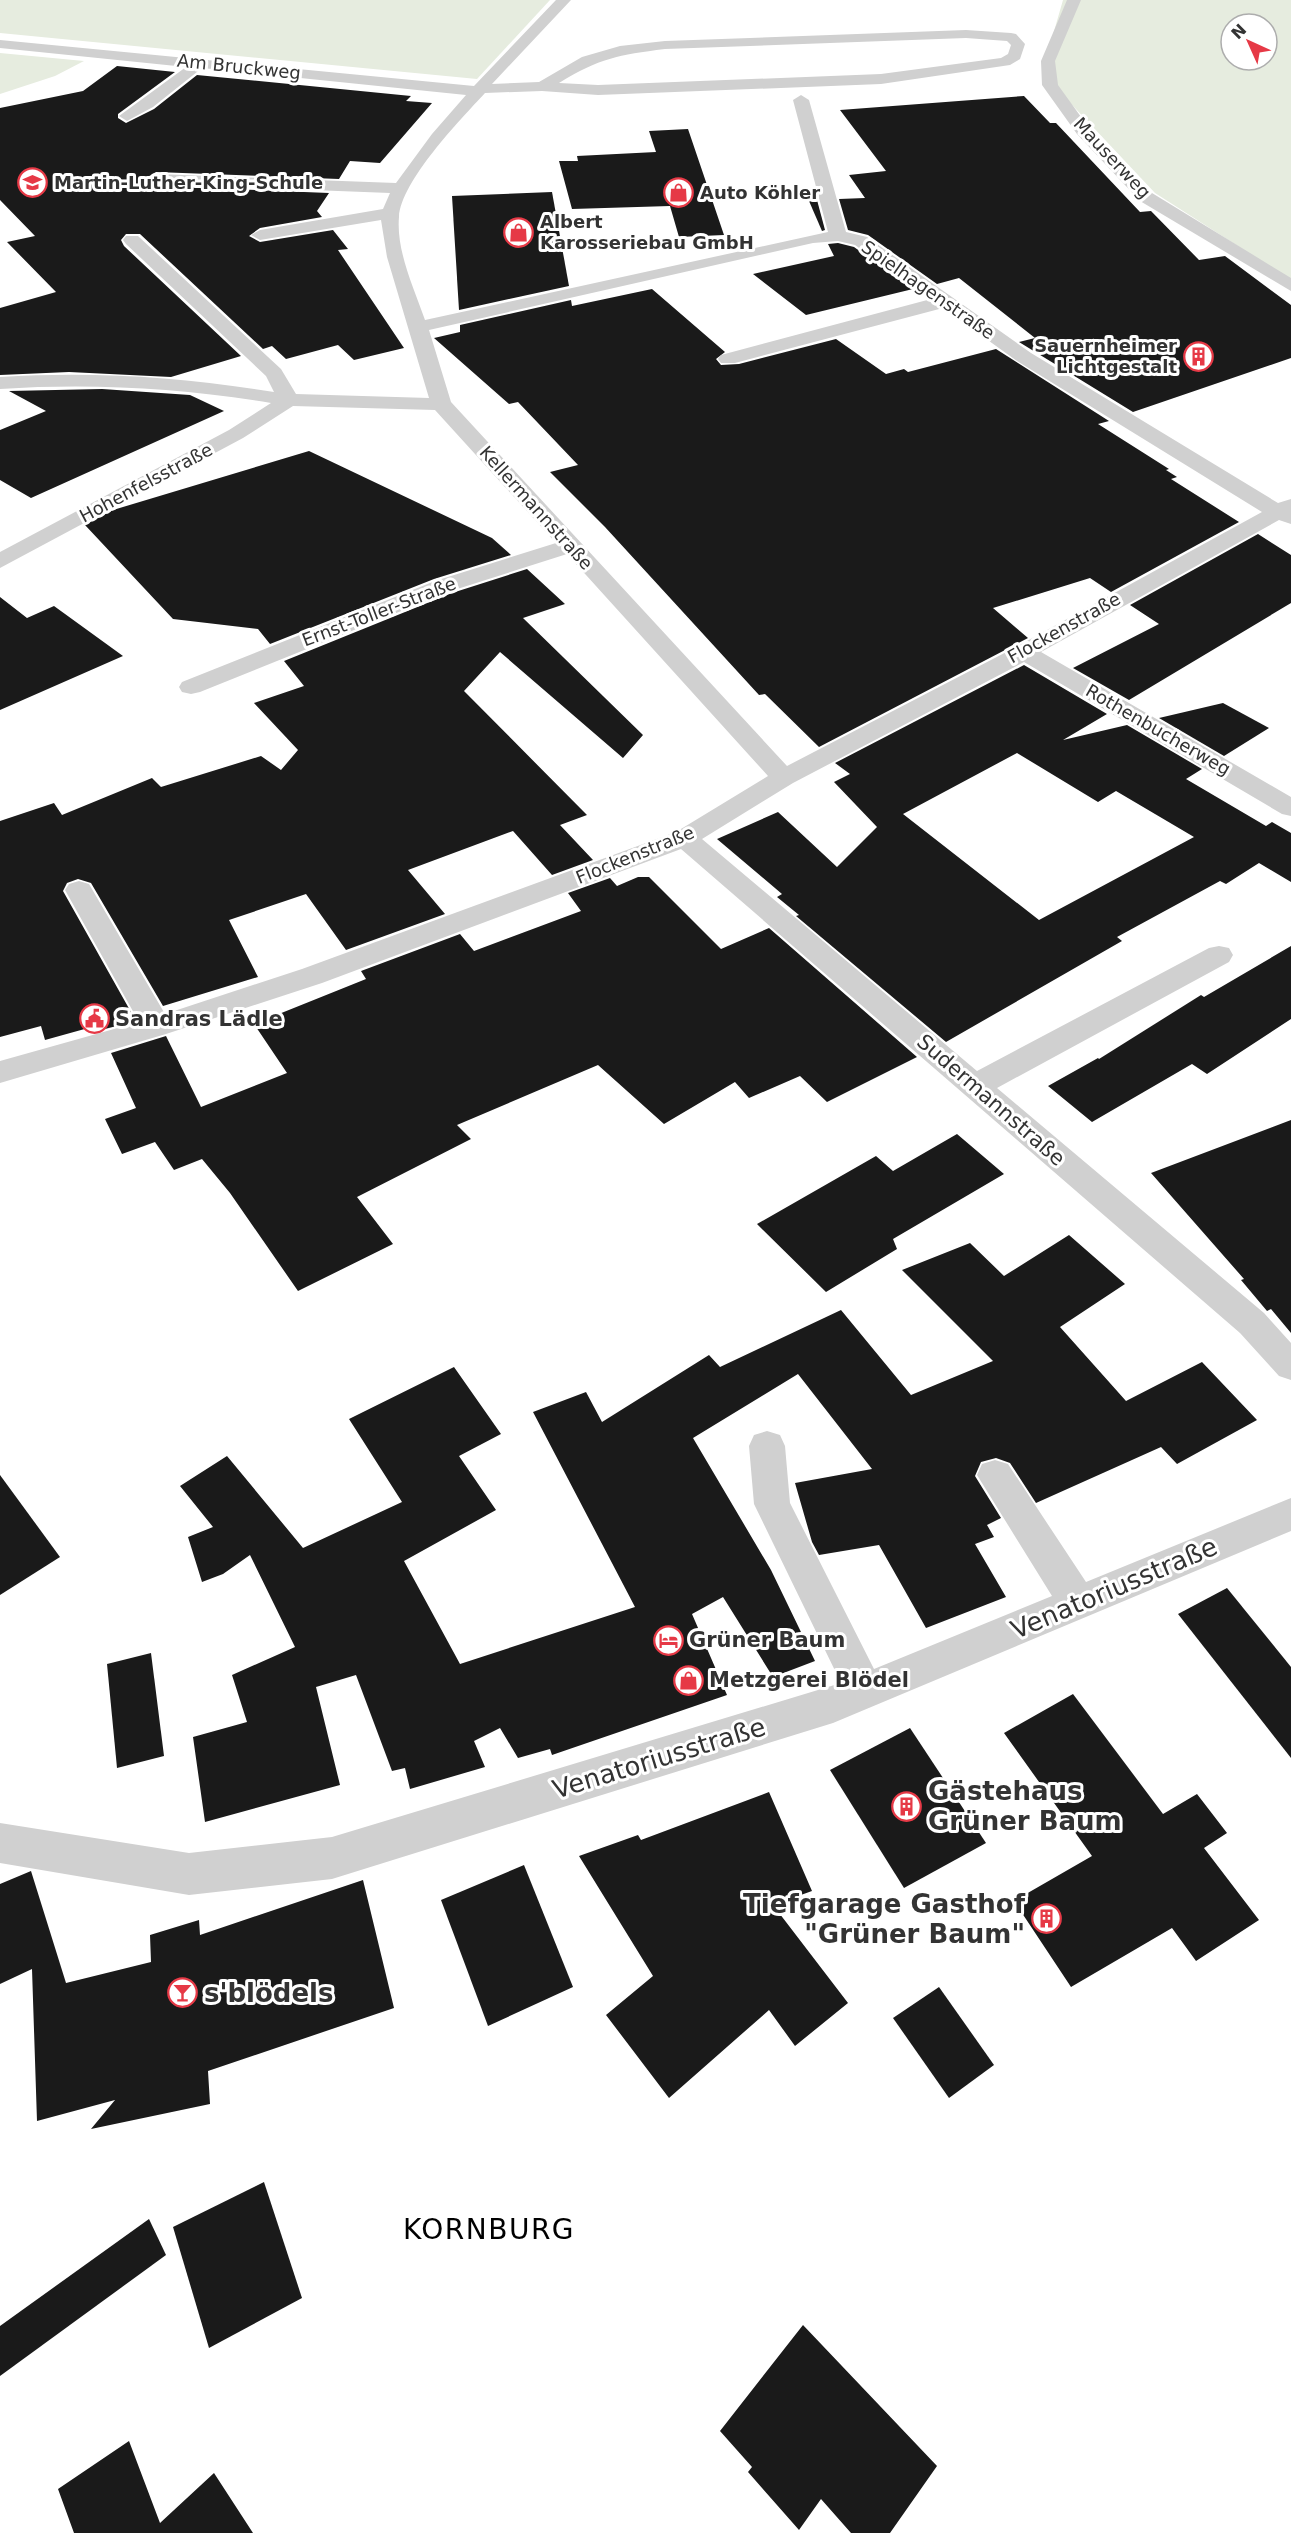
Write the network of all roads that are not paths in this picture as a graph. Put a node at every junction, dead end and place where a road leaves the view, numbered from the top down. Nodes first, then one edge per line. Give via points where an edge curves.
1 (564, 0) edge
2 (1074, 0) edge
3 (0, 44) edge
4 (200, 63) junction
5 (542, 86) junction
6 (476, 93) junction
7 (657, 98) dead end
8 (801, 100) dead end
9 (127, 116) dead end
10 (156, 179) dead end
11 (399, 188) junction
12 (390, 213) junction
13 (260, 236) dead end
14 (838, 236) junction
15 (132, 240) dead end
16 (1291, 286) edge
17 (946, 301) junction
18 (417, 327) junction
19 (728, 359) dead end
20 (204, 365) dead end
21 (0, 383) edge
22 (196, 385) junction
23 (289, 400) junction
24 (441, 404) junction
25 (1287, 512) edge
26 (570, 546) junction
27 (0, 561) edge
28 (1024, 652) junction
29 (191, 687) dead end
30 (784, 778) junction
31 (1291, 808) edge
32 (685, 838) junction
33 (79, 890) dead end
34 (1219, 955) dead end
35 (156, 1028) junction
36 (0, 1072) edge
37 (975, 1086) junction
38 (1291, 1366) edge
39 (767, 1446) dead end
40 (995, 1475) dead end
41 (1291, 1514) edge
42 (1078, 1603) junction
43 (865, 1691) junction
44 (0, 1843) edge

1 - 6 street, Kellermannstraße
2 - 16 street, Mauserweg via 1048,61 1050,85 1083,131 1146,197
3 - 4 street, Am Bruckweg
4 - 6 street, Am Bruckweg
4 - 9 street
5 - 5 street via 587,60 620,50 665,45 966,34 1011,37 1018,44 1015,56 1005,62 881,79 598,90
5 - 6 street
6 - 7 street
6 - 11 street, Kellermannstraße
8 - 14 street
10 - 11 street
11 - 12 street, Kellermannstraße
12 - 13 street
12 - 18 street, Kellermannstraße via 396,259
14 - 17 street, Spielhagenstraße via 861,241
14 - 18 street, Spielhagenstraße via 813,238
15 - 23 street via 274,373
17 - 19 street
17 - 25 street, Spielhagenstraße via 1024,357
18 - 24 street, Kellermannstraße
20 - 22 street
21 - 22 street via 64,379
22 - 23 street
23 - 24 street
23 - 27 street, Hohenfelsstraße via 236,434
24 - 26 street, Kellermannstraße
25 - 28 street, Flockenstraße via 1127,593
26 - 29 street, Ernst-Toller-Straße via 444,586
26 - 30 street, Kellermannstraße
28 - 30 street, Flockenstraße
28 - 31 street, Rothenbucherweg
30 - 32 street, Flockenstraße
32 - 35 street, Flockenstraße via 312,976
32 - 37 street, Sudermannstraße
33 - 35 street
34 - 37 street
35 - 36 street, Flockenstraße
37 - 38 street, Sudermannstraße via 1252,1323
39 - 43 street via 772,1504
40 - 42 street
41 - 42 street, Venatoriusstraße
42 - 43 street, Venatoriusstraße
43 - 44 street, Venatoriusstraße via 833,1705 332,1858 189,1874

